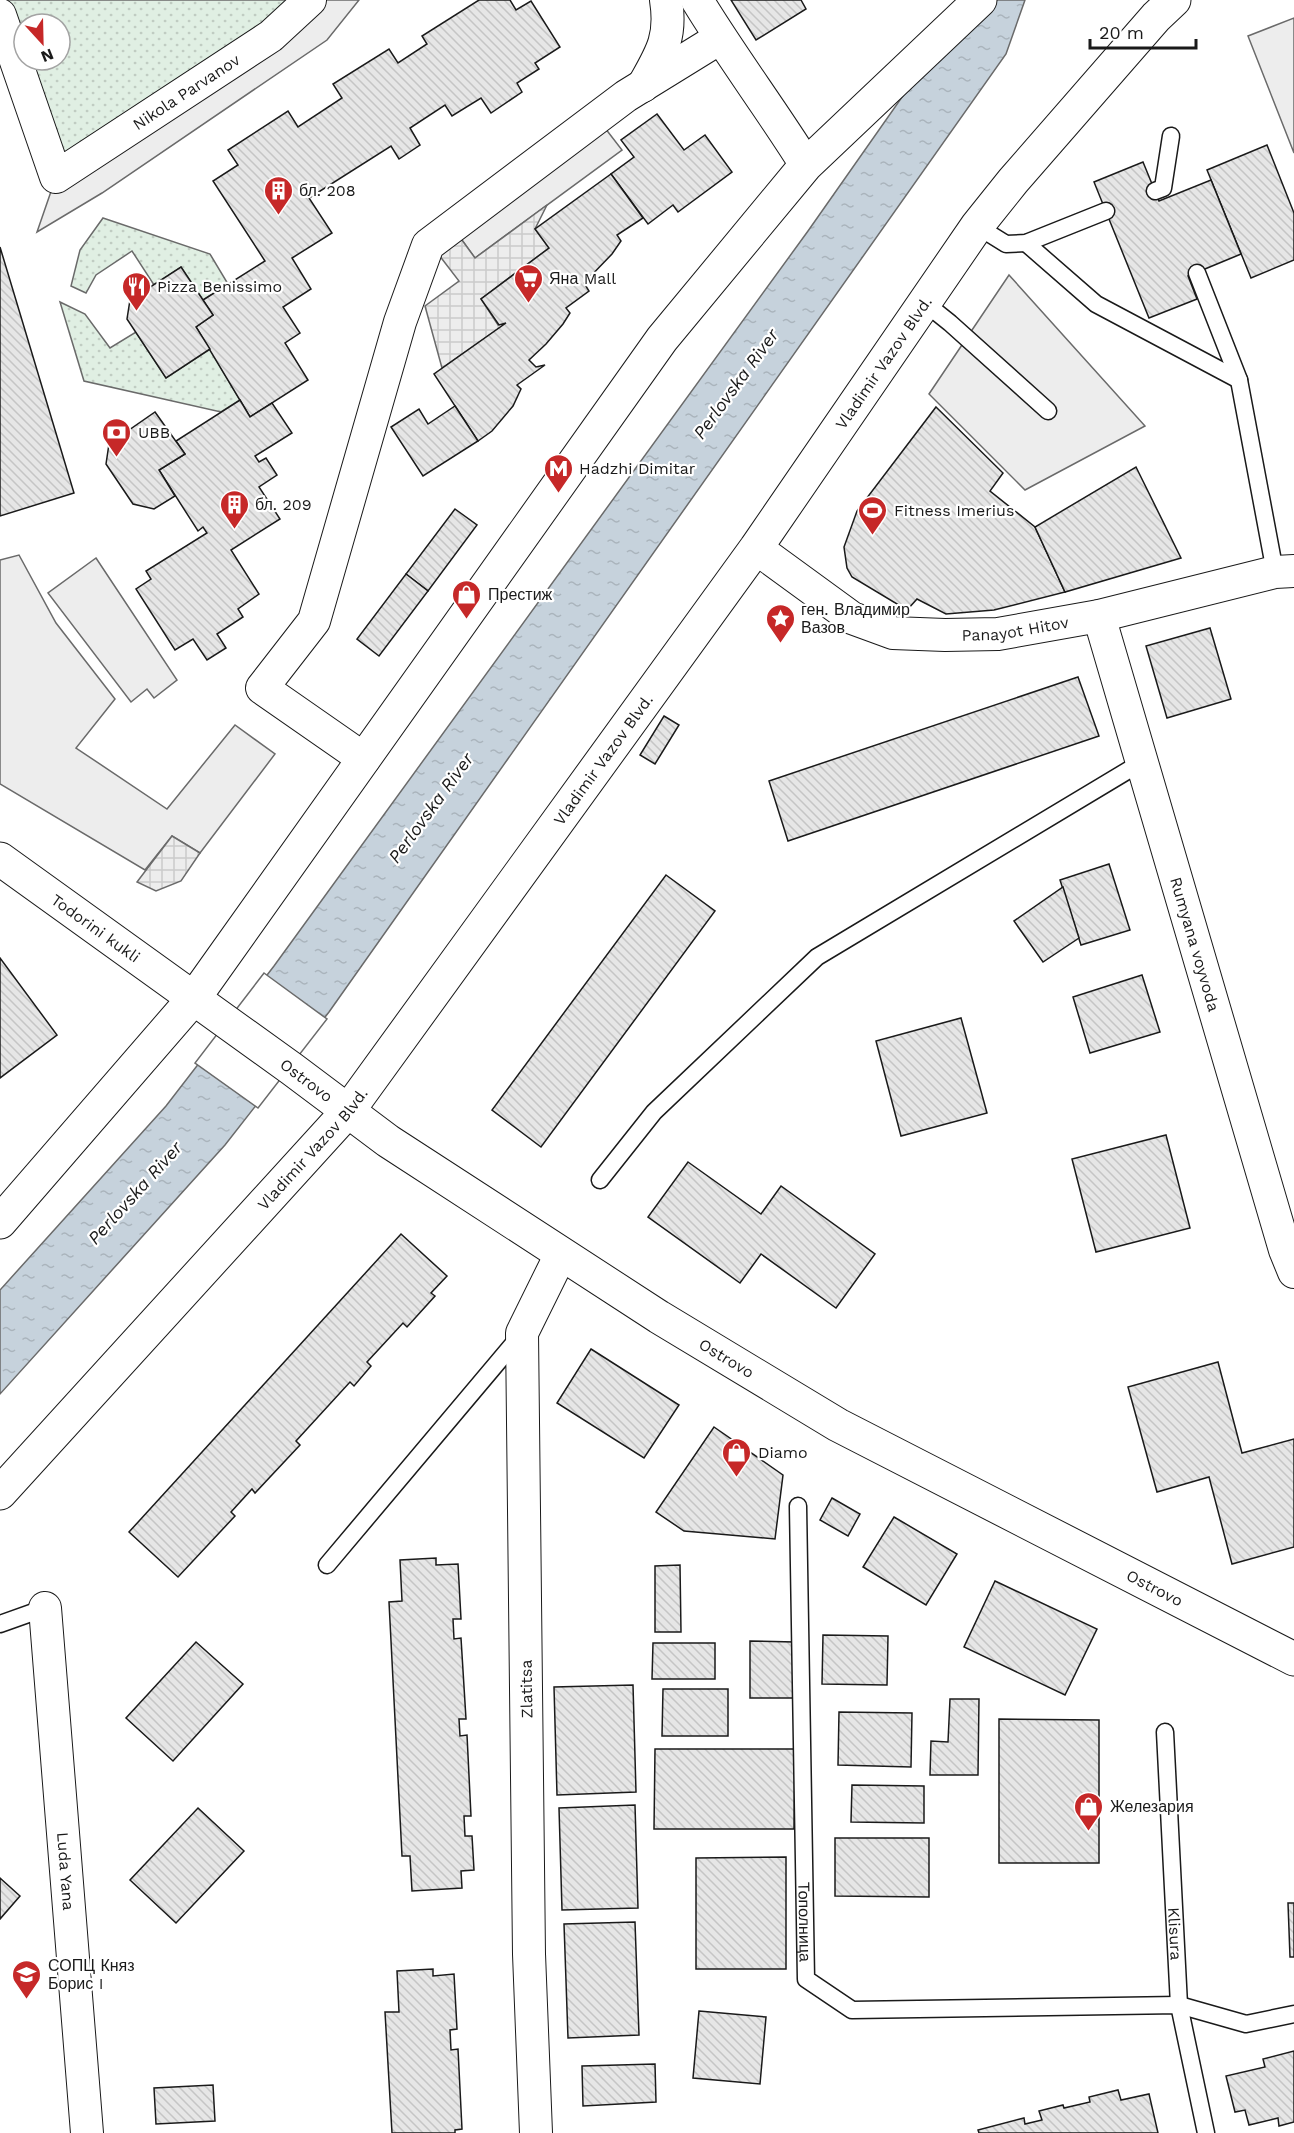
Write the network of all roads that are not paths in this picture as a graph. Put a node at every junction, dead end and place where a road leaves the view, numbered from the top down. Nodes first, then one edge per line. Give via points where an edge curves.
1 (310, 0) edge
2 (666, 0) edge
3 (697, 0) edge
4 (980, 0) edge
5 (1174, 0) edge
6 (0, 15) edge
7 (720, 38) junction
8 (642, 87) junction
9 (1172, 136) dead end
10 (806, 165) junction
11 (1162, 192) dead end
12 (1106, 211) dead end
13 (977, 226) junction
14 (1026, 243) junction
15 (1197, 273) dead end
16 (925, 303) junction
17 (1239, 380) junction
18 (1048, 411) dead end
19 (756, 548) junction
20 (1285, 572) edge
21 (1099, 616) junction
22 (364, 759) junction
23 (1142, 762) junction
24 (0, 859) edge
25 (194, 998) junction
26 (348, 1111) junction
27 (600, 1180) dead end
28 (0, 1222) edge
29 (561, 1254) junction
30 (1294, 1272) edge
31 (522, 1333) junction
32 (0, 1492) edge
33 (798, 1506) dead end
34 (327, 1565) dead end
35 (45, 1608) joint
36 (0, 1623) edge
37 (1294, 1659) edge
38 (1165, 1732) dead end
39 (1179, 2005) junction
40 (1294, 2014) edge
41 (87, 2133) edge
42 (536, 2133) edge
43 (1206, 2133) edge

1 - 6 street, Nikola Parvanov via 271,36 56,177
2 - 8 street via 669,20 662,53
3 - 7 street
4 - 10 main road
5 - 13 main road, Vladimir Vazov Blvd. via 1020,172
7 - 8 street
7 - 10 street
8 - 22 street via 428,245 400,322 314,621 262,688
9 - 11 lane
10 - 22 main road via 662,339
12 - 14 lane
13 - 14 lane via 1006,244
13 - 16 main road, Vladimir Vazov Blvd.
14 - 17 lane via 1096,304
15 - 17 lane
16 - 18 lane
16 - 19 main road, Vladimir Vazov Blvd.
17 - 20 lane
19 - 21 street, Panayot Hitov via 852,618 893,633 998,634
19 - 26 main road, Vladimir Vazov Blvd.
20 - 21 street, Panayot Hitov
21 - 23 street, Rumyana voyvoda
22 - 25 main road
23 - 27 lane via 818,957 654,1112
23 - 30 street, Rumyana voyvoda
24 - 25 main road, Todorini kukli
25 - 26 main road, Ostrovo
25 - 28 main road
26 - 29 main road, Ostrovo
26 - 32 main road, Vladimir Vazov Blvd.
29 - 31 street, Zlatitsa
29 - 37 main road, Ostrovo via 838,1425
31 - 34 lane
31 - 42 street, Zlatitsa via 529,1954
33 - 39 lane, Тополница via 806,1979 852,2010
35 - 36 lane
35 - 41 street, Luda Yana
38 - 39 lane, Klisura
39 - 40 lane, Тополница via 1246,2024
39 - 43 lane, Klisura

